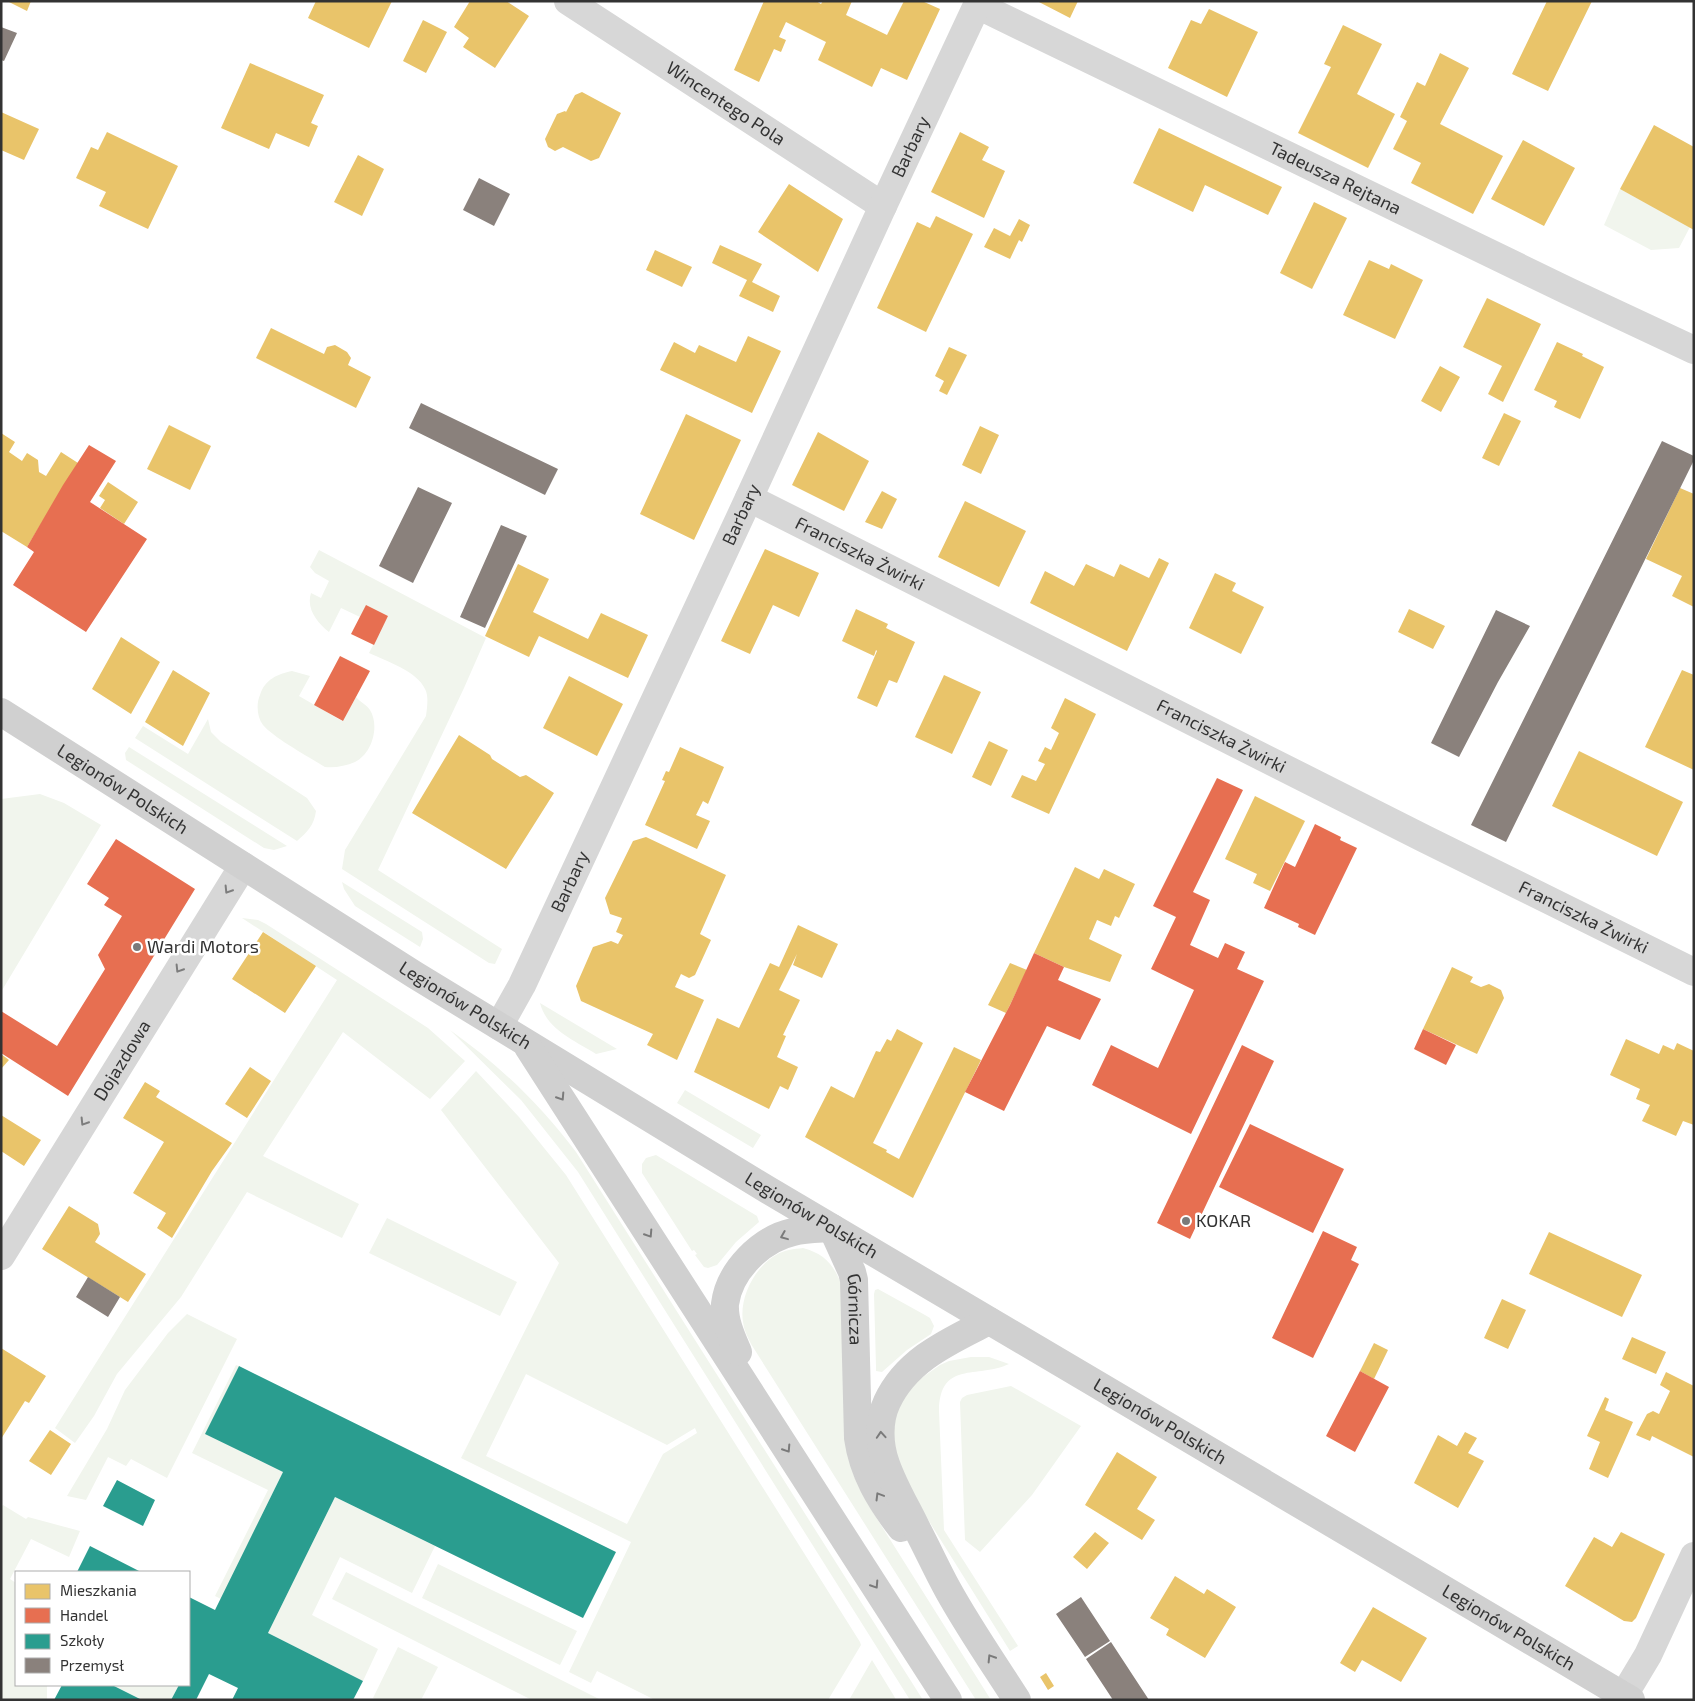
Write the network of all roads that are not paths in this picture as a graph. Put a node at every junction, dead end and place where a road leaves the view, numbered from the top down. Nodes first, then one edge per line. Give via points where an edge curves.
1 (568, 1) edge
2 (978, 3) edge
3 (883, 206) junction
4 (1694, 350) edge
5 (749, 498) junction
6 (1, 712) edge
7 (243, 866) junction
8 (1694, 972) edge
9 (499, 1026) junction
10 (525, 1042) junction
11 (832, 1228) junction
12 (1, 1256) edge
13 (989, 1321) junction
14 (761, 1408) junction
15 (1694, 1556) edge
16 (949, 1591) junction
17 (1627, 1698) edge
18 (948, 1700) edge
19 (1016, 1700) edge

1 - 3 street, Wincentego Pola
2 - 3 street, Barbary
2 - 4 street, Tadeusza Rejtana
3 - 5 street, Barbary
5 - 8 street, Franciszka Żwirki
5 - 9 street, Barbary via 522,985
6 - 7 street, Legionów Polskich
7 - 9 street, Legionów Polskich
7 -> 12 street, Dojazdowa
9 - 10 street, Legionów Polskich
10 - 11 street, Legionów Polskich
10 -> 14 street
11 - 13 street, Legionów Polskich
11 -> 14 street via 793,1232 778,1238 748,1259 735,1276 726,1304 726,1320
16 -> 11 street, Górnicza via 879,1498 860,1454 854,1280
16 -> 13 street, Górnicza via 886,1464 880,1432 882,1415 900,1380 918,1361
13 - 17 street, Legionów Polskich
14 -> 18 street
15 - 17 street
19 -> 16 street, Górnicza

